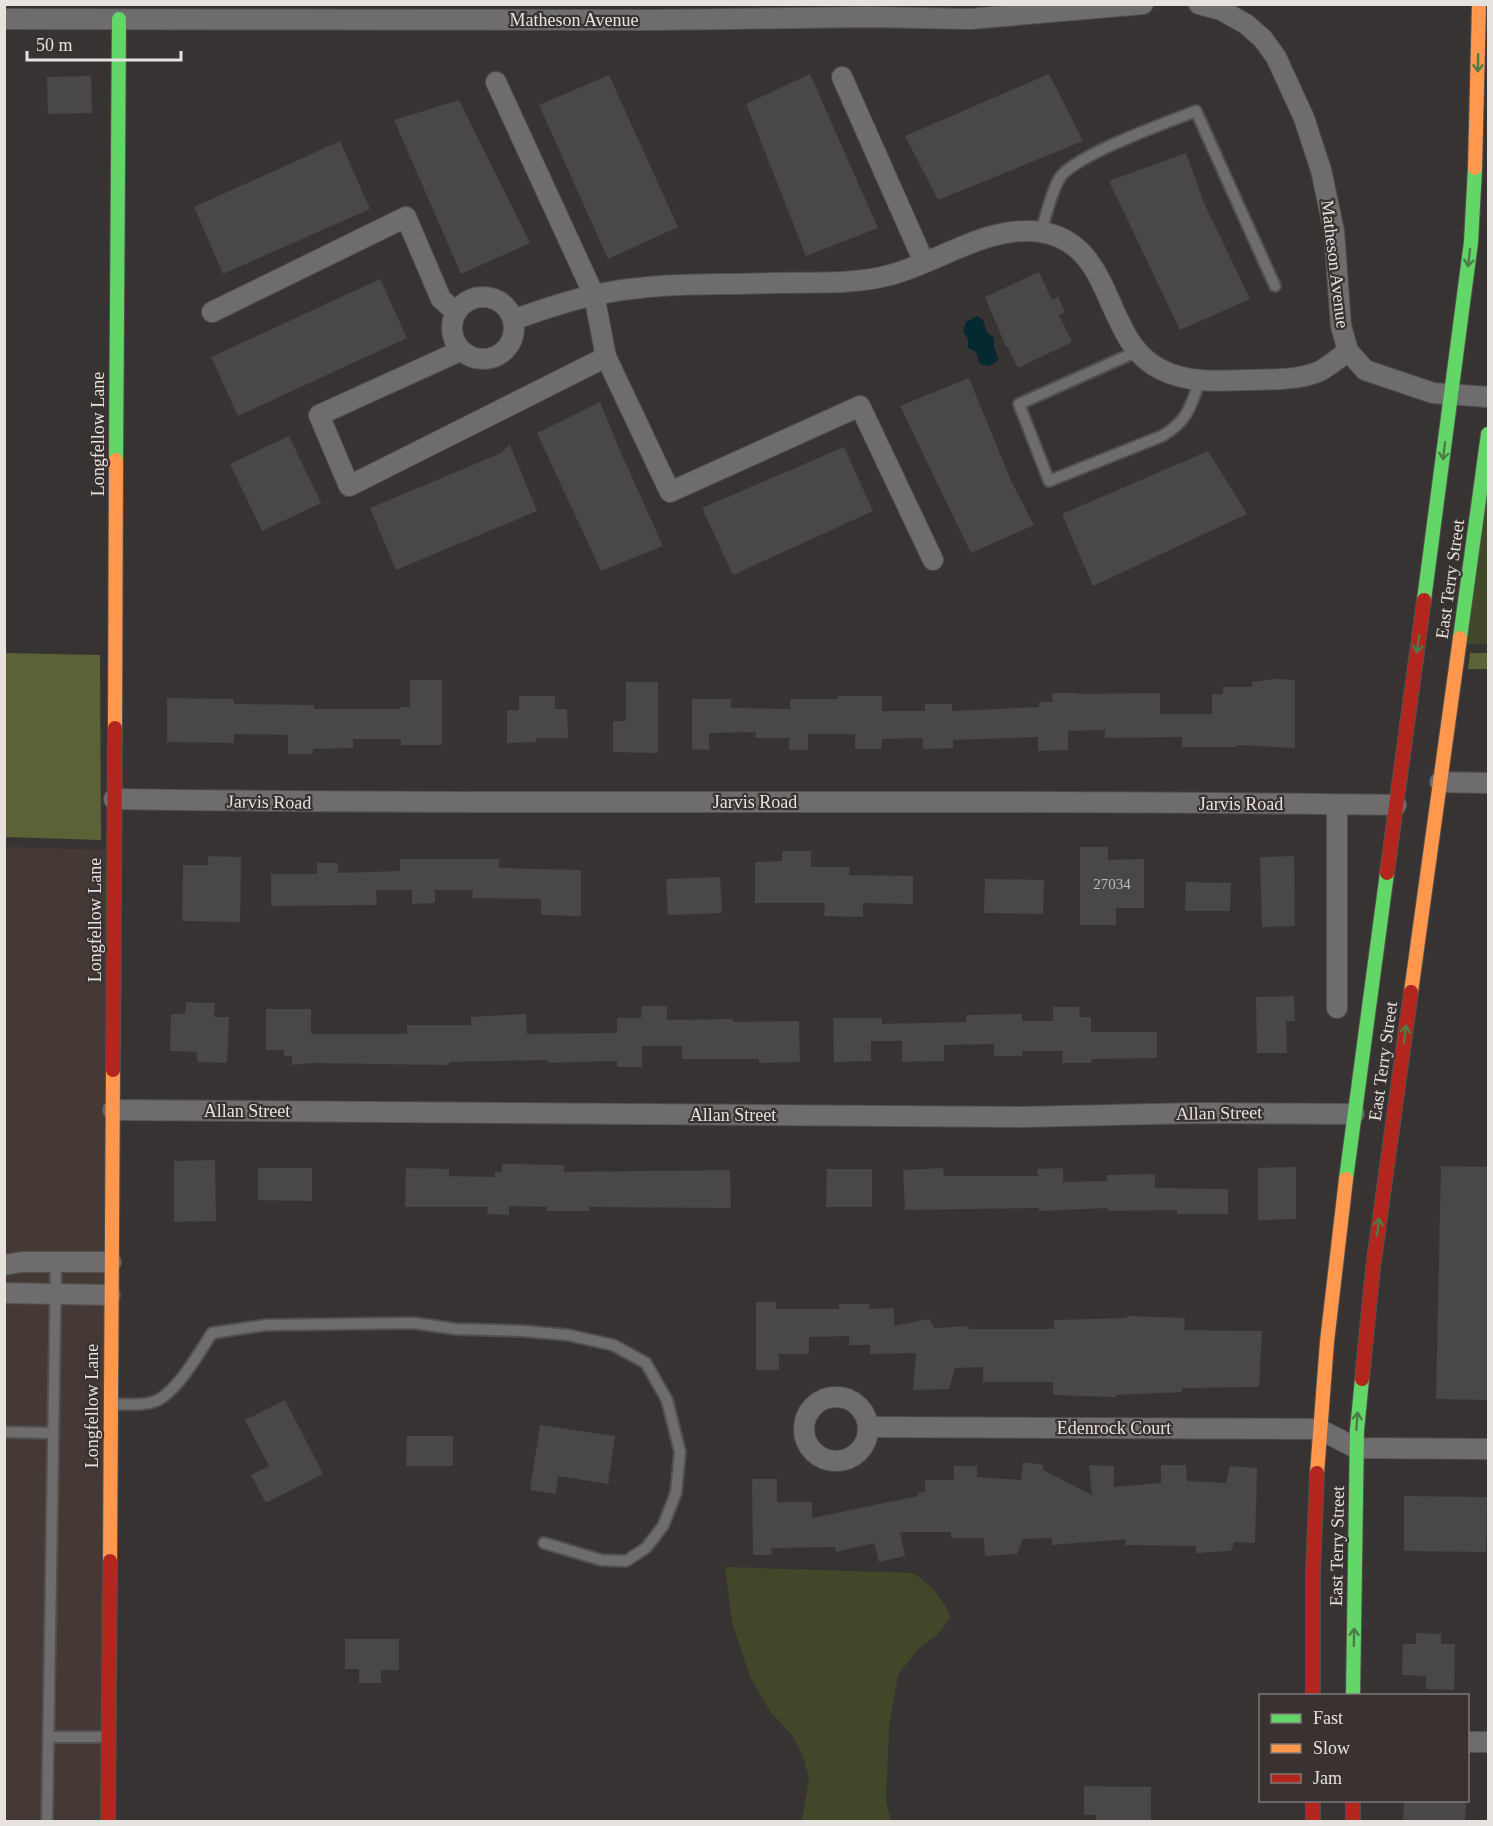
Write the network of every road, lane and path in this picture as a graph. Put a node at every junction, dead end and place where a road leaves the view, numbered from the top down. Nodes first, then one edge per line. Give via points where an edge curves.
1 (807, 4) edge
2 (1143, 4) edge
3 (1199, 4) edge
4 (1479, 4) edge
5 (1122, 5) edge
6 (735, 11) edge
7 (486, 12) edge
8 (982, 12) edge
9 (823, 18) junction
10 (4, 19) edge
11 (119, 19) junction
12 (842, 77) dead end
13 (496, 82) dead end
14 (1041, 232) junction
15 (924, 262) junction
16 (1275, 286) dead end
17 (594, 295) junction
18 (212, 312) dead end
19 (456, 312) junction
20 (513, 320) junction
21 (460, 351) junction
22 (1138, 351) junction
23 (1348, 351) junction
24 (606, 357) junction
25 (1200, 380) junction
26 (1451, 395) junction
27 (1488, 397) edge
28 (1488, 434) edge
29 (933, 560) dead end
30 (1440, 782) junction
31 (1488, 783) edge
32 (114, 799) junction
33 (1337, 804) junction
34 (1396, 805) junction
35 (1337, 1008) dead end
36 (113, 1110) junction
37 (1354, 1114) junction
38 (56, 1262) junction
39 (111, 1262) junction
40 (4, 1265) edge
41 (4, 1293) edge
42 (54, 1294) junction
43 (110, 1295) junction
44 (110, 1404) junction
45 (868, 1427) dead end
46 (1319, 1429) junction
47 (4, 1432) edge
48 (52, 1433) junction
49 (1356, 1448) junction
50 (1488, 1449) edge
51 (544, 1543) dead end
52 (1313, 1694) edge
53 (1353, 1694) edge
54 (48, 1737) junction
55 (108, 1737) junction
56 (1469, 1742) edge
57 (1488, 1742) edge
58 (1313, 1802) edge
59 (1353, 1802) edge
60 (47, 1821) edge
61 (108, 1821) edge
62 (1313, 1821) edge
63 (1353, 1821) edge

1 - 9 street
2 - 5 street, Matheson Avenue
3 - 23 street, Matheson Avenue via 1221,10 1263,39 1276,57 1304,118 1321,170 1334,231 1341,326
4 -> 26 street via 1470,242
5 - 8 street, Matheson Avenue
6 - 7 street, Matheson Avenue via 652,20
6 - 9 street, Matheson Avenue
7 - 11 street, Matheson Avenue
8 - 9 street, Matheson Avenue
10 - 11 street, Matheson Avenue
11 - 32 street, Longfellow Lane
12 - 15 street
13 - 17 street
14 - 15 street via 994,235
14 - 16 lane via 1059,178 1069,168 1088,156 1196,111
14 - 22 street via 1073,244 1084,255
15 - 17 street via 870,279 640,287
17 - 20 street
17 - 24 street
18 - 19 street via 406,217 441,299
19 - 20 street via 472,299 492,298 508,310
19 - 21 street via 451,332
20 - 21 street via 512,340 498,356 478,360
21 - 24 street via 319,415 349,486
22 - 25 street via 1159,369
22 - 25 lane via 1019,404 1049,481 1177,428 1191,406
23 - 25 street via 1319,371 1300,378
23 - 26 street, Matheson Avenue via 1365,370 1433,393
24 - 29 street via 670,492 860,406
26 - 27 street, Matheson Avenue
26 -> 34 street
28 - 30 street, East Terry Street
30 - 31 street
49 -> 30 street, East Terry Street via 1373,1268
32 - 33 street, Jarvis Road via 353,803
32 - 36 street, Longfellow Lane
33 - 34 street, Jarvis Road
33 - 35 street
34 - 37 street
36 - 37 street, Allan Street via 1010,1117
36 - 39 street, Longfellow Lane
37 - 46 street
38 - 39 street
38 - 40 street
38 - 42 lane
39 - 43 street, Longfellow Lane
41 - 42 street
42 - 43 street
42 - 48 lane
43 - 44 street, Longfellow Lane
44 - 51 lane via 143,1404 163,1398 212,1333 266,1325 413,1323 568,1335 613,1345 646,1363 667,1400 680,1452 676,1493 663,1526 646,1548 626,1561 601,1560
44 - 55 street, Longfellow Lane
45 - 46 street, Edenrock Court
46 - 49 street, Edenrock Court
46 - 52 street
47 - 48 lane
48 - 54 lane
49 - 50 street
53 -> 49 street, East Terry Street
54 - 55 lane
54 - 60 lane
55 - 61 street, Longfellow Lane
56 - 57 street
58 - 62 street
59 - 63 street

